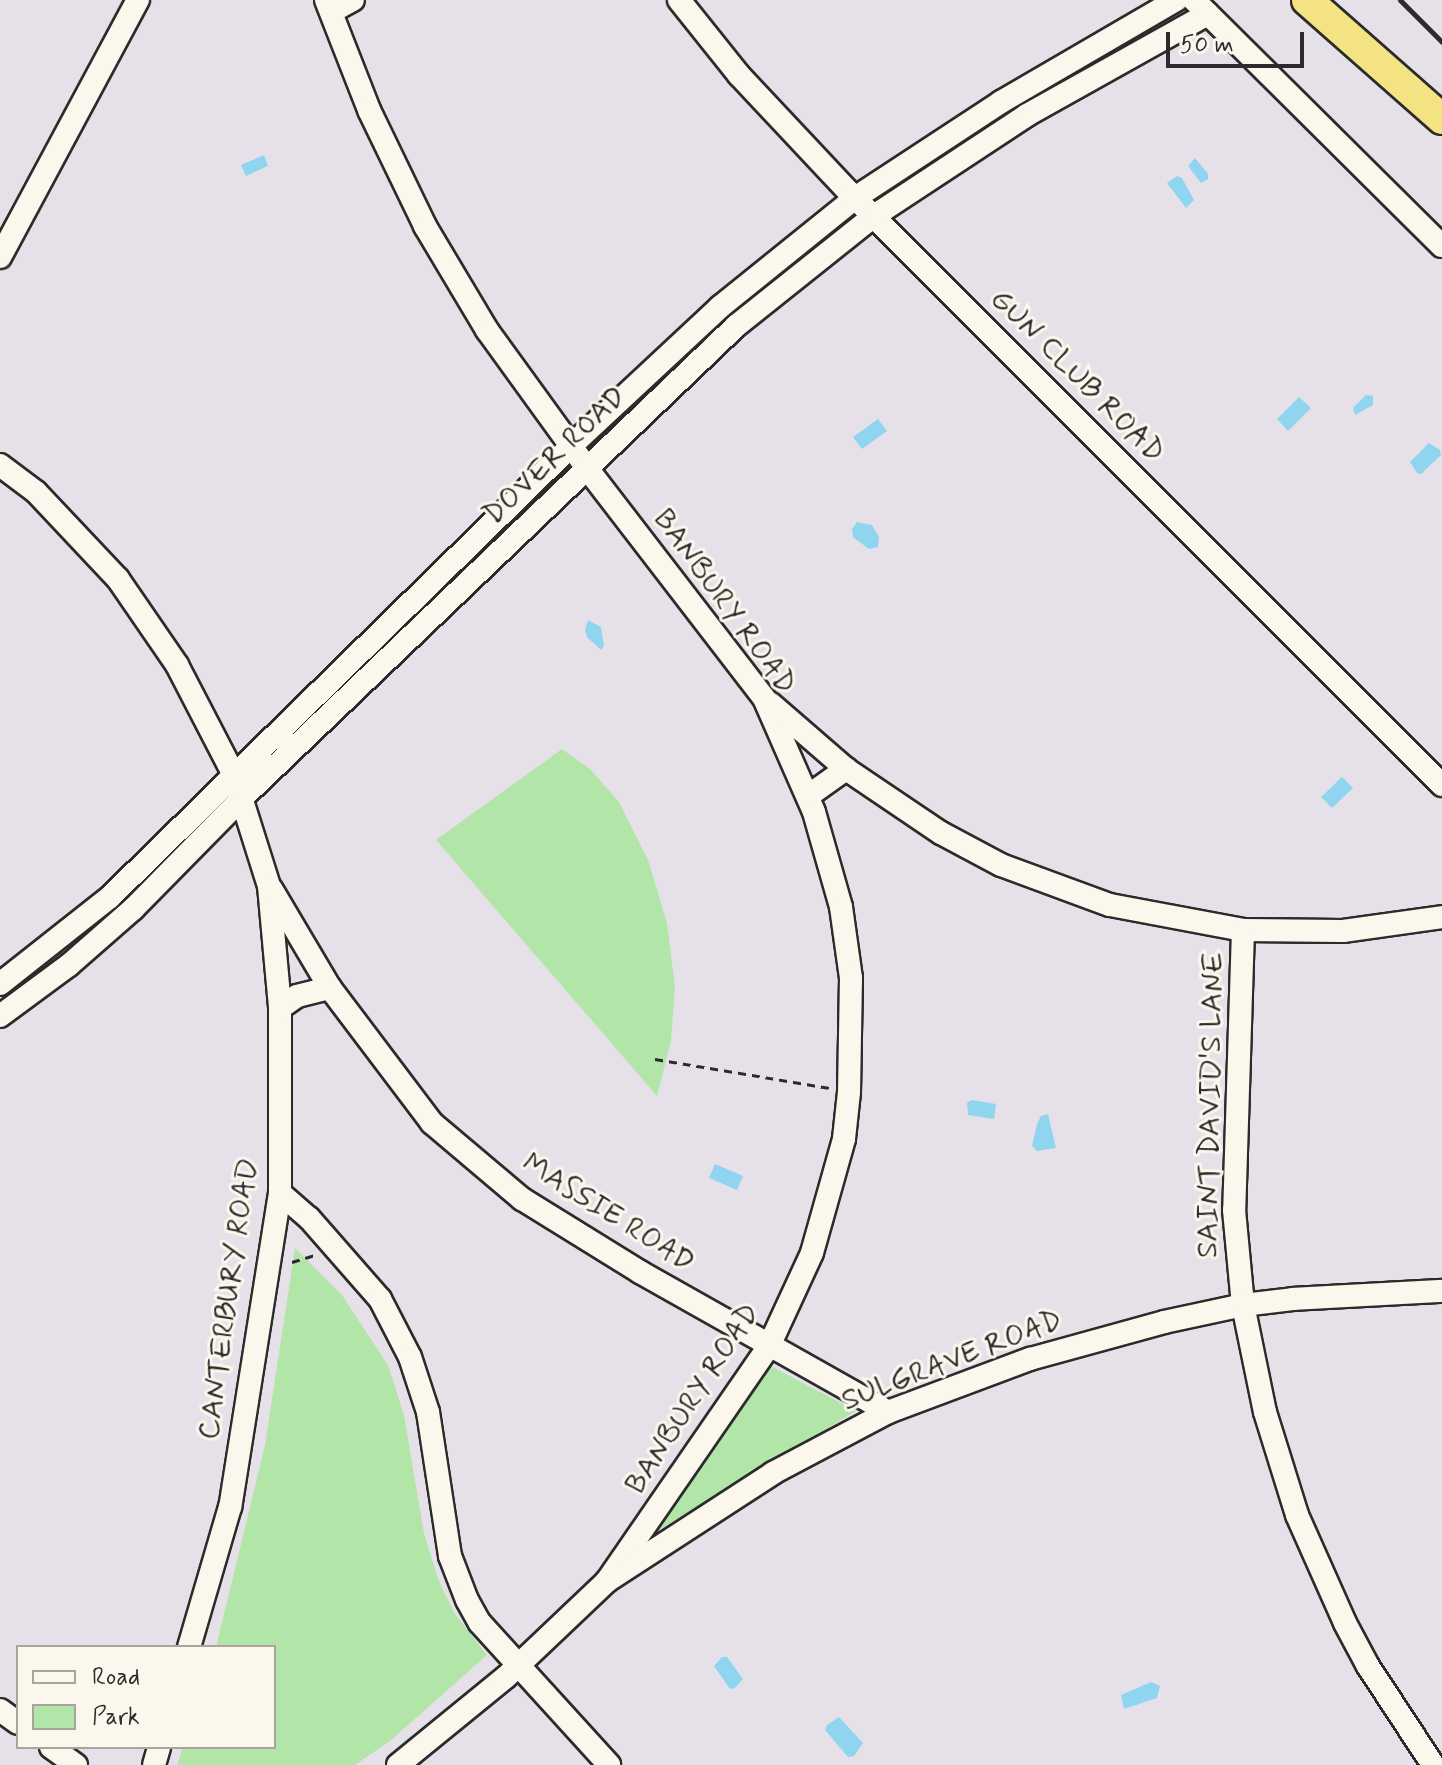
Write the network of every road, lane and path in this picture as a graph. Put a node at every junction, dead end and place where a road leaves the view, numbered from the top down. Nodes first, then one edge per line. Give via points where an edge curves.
1 (138, 0) edge
2 (353, 0) edge
3 (679, 0) edge
4 (1176, 0) edge
5 (1307, 0) edge
6 (1334, 0) edge
7 (328, 6) edge
8 (1201, 7) edge
9 (1442, 109) edge
10 (1442, 119) edge
11 (855, 198) junction
12 (874, 216) junction
13 (1442, 246) edge
14 (0, 257) edge
15 (571, 446) junction
16 (0, 465) edge
17 (586, 467) junction
18 (764, 698) junction
19 (846, 769) junction
20 (234, 775) junction
21 (1442, 785) edge
22 (808, 796) junction
23 (243, 797) junction
24 (269, 886) junction
25 (1442, 917) edge
26 (1243, 930) junction
27 (0, 984) edge
28 (330, 988) junction
29 (280, 1008) junction
30 (0, 1016) edge
31 (655, 1059) dead end
32 (849, 1092) junction
33 (280, 1193) junction
34 (322, 1255) dead end
35 (292, 1262) dead end
36 (1442, 1291) edge
37 (1243, 1305) junction
38 (769, 1346) junction
39 (888, 1412) junction
40 (607, 1581) junction
41 (190, 1645) edge
42 (519, 1664) junction
43 (54, 1749) edge
44 (76, 1765) edge
45 (398, 1765) edge
46 (609, 1765) edge
47 (1433, 1765) edge

1 - 14 street
2 - 7 street
3 - 11 street, GUN CLUB ROAD via 739,75
4 - 11 street, DOVER ROAD via 1001,102
5 - 10 highway
6 - 9 highway
7 - 15 street, BANBURY ROAD via 370,112 425,226 487,330
8 - 12 street, DOVER ROAD
8 - 13 street
11 - 12 street, GUN CLUB ROAD
11 - 15 street, DOVER ROAD via 720,307
12 - 17 street, DOVER ROAD via 736,326
12 - 21 street, GUN CLUB ROAD
15 - 17 street, BANBURY ROAD
15 - 20 street, DOVER ROAD
16 - 20 street, CANTERBURY ROAD via 36,492 118,579 177,665
17 - 18 street, BANBURY ROAD
17 - 23 street, DOVER ROAD
18 - 19 street
18 - 22 street, BANBURY ROAD
19 - 22 street
19 - 26 street via 900,808 1001,865 1110,905
20 - 23 street, CANTERBURY ROAD
20 - 27 street, DOVER ROAD via 110,897
22 - 32 street, BANBURY ROAD via 838,895 847,950 853,1033
23 - 24 street, CANTERBURY ROAD
23 - 30 street, DOVER ROAD via 133,909
24 - 28 street, MASSIE ROAD
24 - 29 street, CANTERBURY ROAD
25 - 26 street via 1343,931
26 - 37 street, SAINT DAVID'S LANE via 1234,1196
28 - 29 street via 297,996
28 - 38 street, MASSIE ROAD via 432,1123 522,1199
29 - 33 street, CANTERBURY ROAD
31 - 32 path
32 - 38 street, BANBURY ROAD via 844,1139 812,1253
33 - 41 street, CANTERBURY ROAD via 230,1507
33 - 42 street via 380,1299 410,1357 428,1412 456,1576 480,1623
34 - 35 path
36 - 37 street, SULGRAVE ROAD
37 - 39 street, SULGRAVE ROAD via 1095,1338
37 - 47 street, SAINT DAVID'S LANE via 1265,1412 1315,1561 1368,1666
38 - 39 street, MASSIE ROAD
38 - 40 street, BANBURY ROAD
39 - 40 street, SULGRAVE ROAD via 773,1473
40 - 42 street, SULGRAVE ROAD
42 - 45 street, SULGRAVE ROAD
42 - 46 street
43 - 44 street

